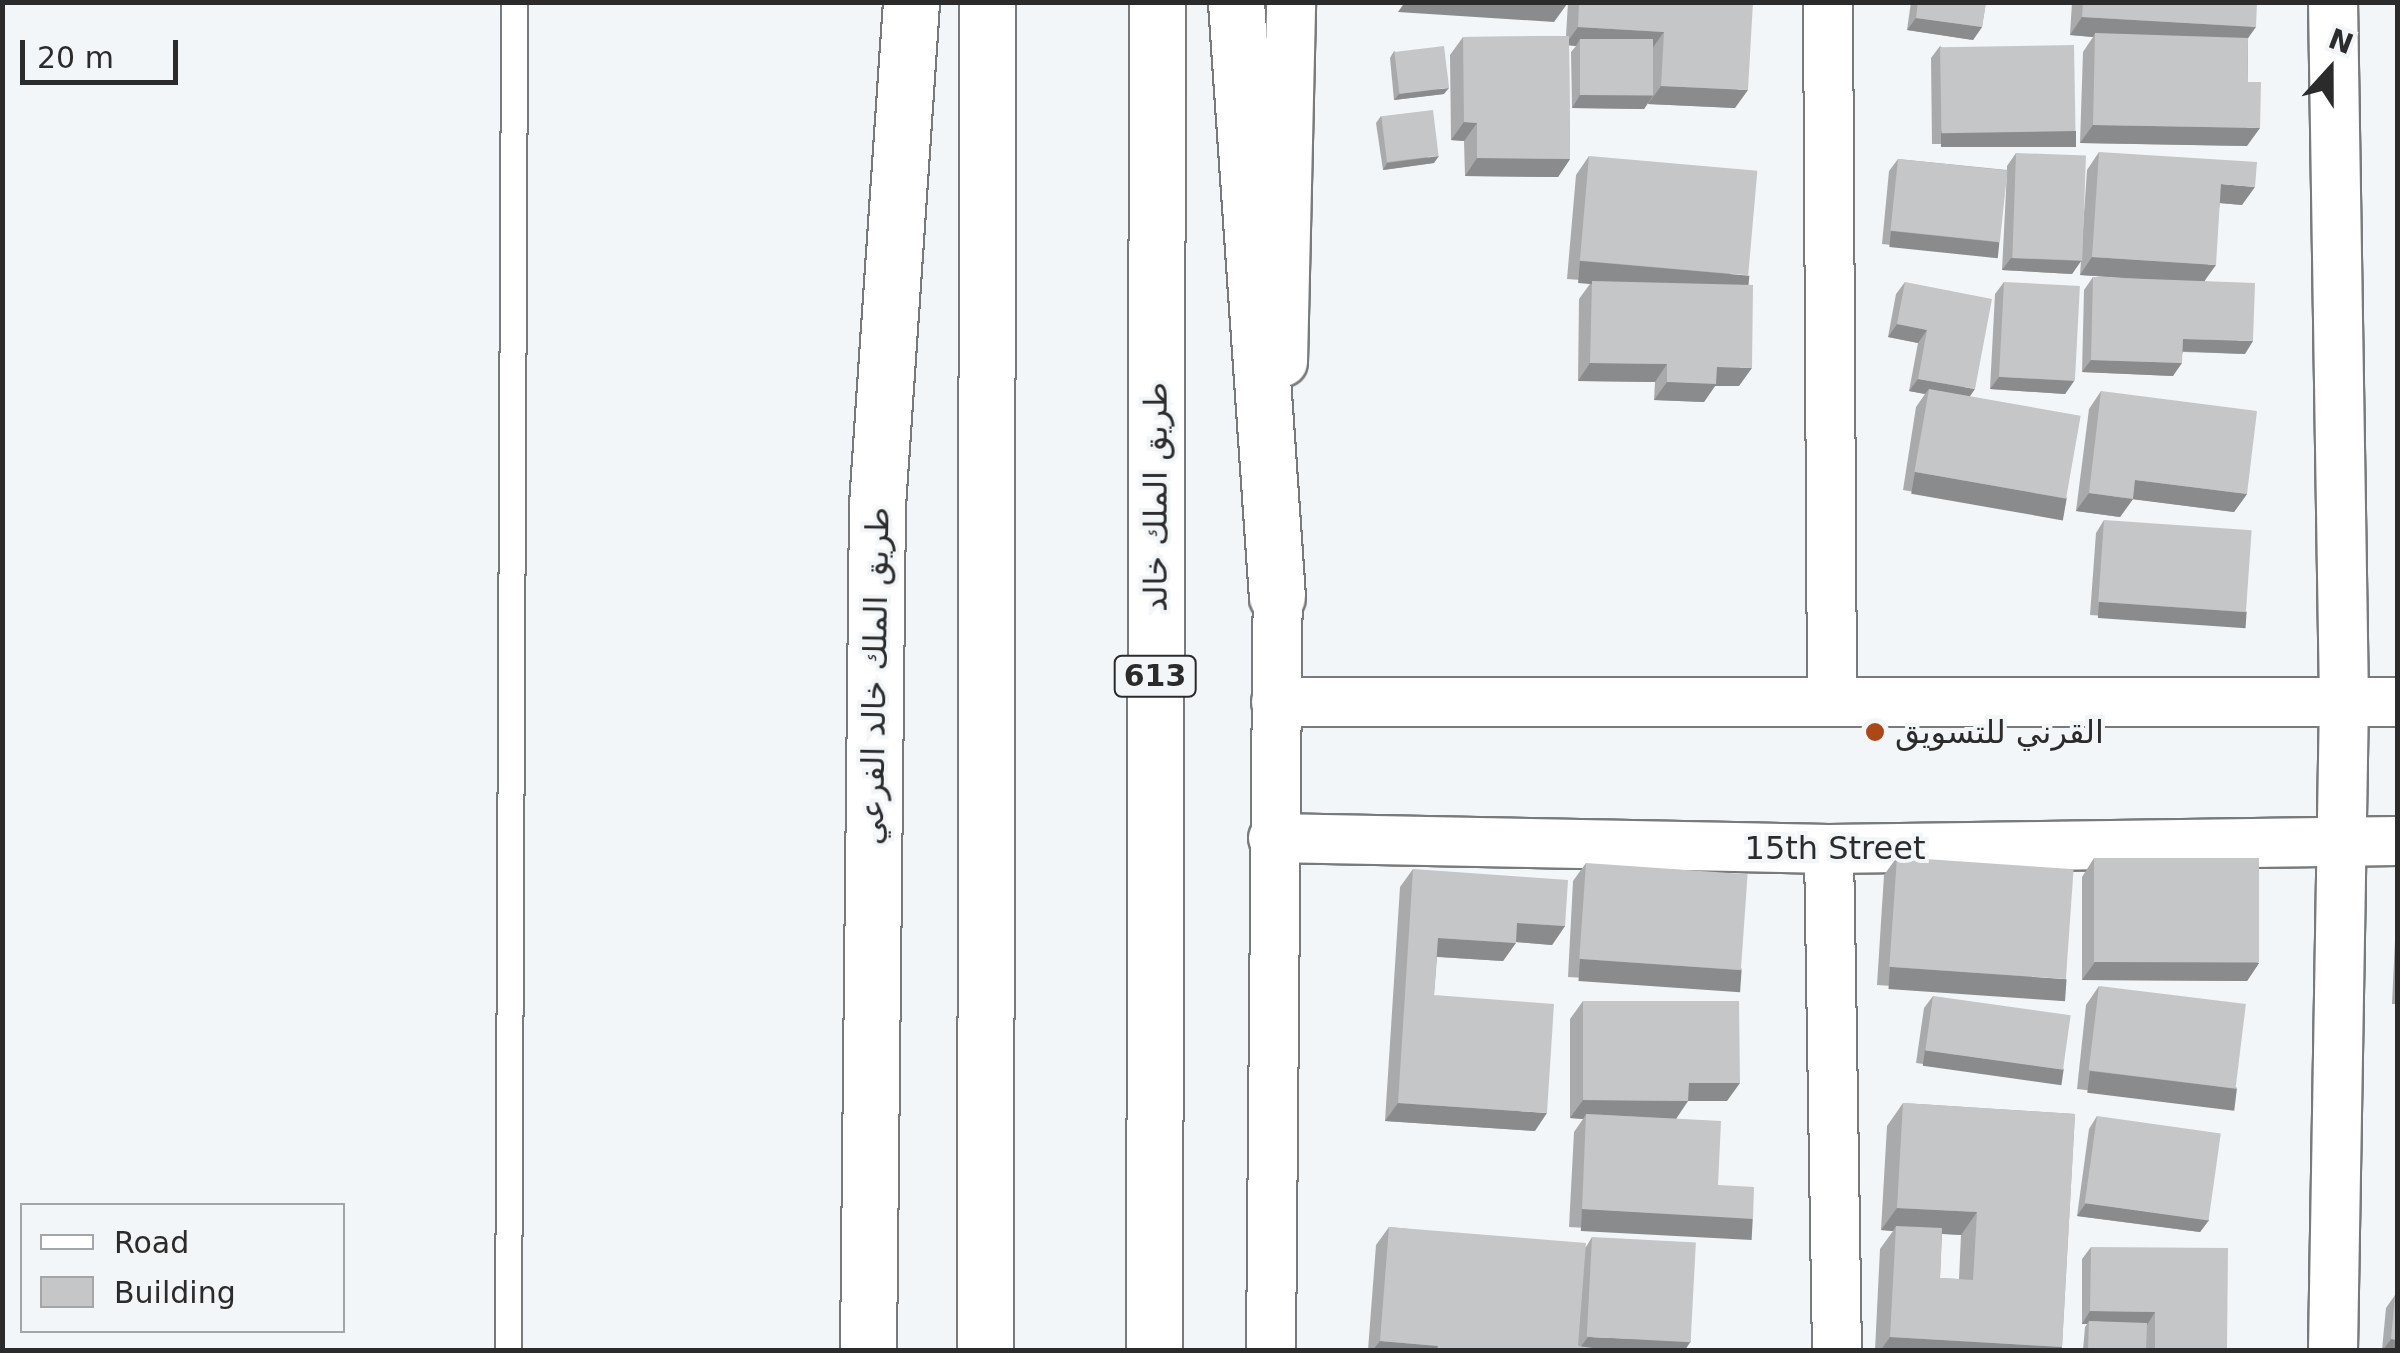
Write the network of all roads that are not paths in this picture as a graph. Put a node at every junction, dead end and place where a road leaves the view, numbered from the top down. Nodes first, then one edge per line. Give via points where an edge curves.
1 (514, 2) edge
2 (911, 2) edge
3 (987, 2) edge
4 (1156, 2) edge
5 (1236, 2) edge
6 (1291, 2) edge
7 (1828, 2) edge
8 (2333, 2) edge
9 (1277, 598) junction
10 (1276, 702) junction
11 (1832, 702) junction
12 (2344, 702) junction
13 (2398, 702) edge
14 (1274, 838) junction
15 (2398, 841) edge
16 (2338, 844) junction
17 (1829, 849) junction
18 (508, 1350) edge
19 (868, 1350) edge
20 (985, 1350) edge
21 (1154, 1350) edge
22 (1271, 1350) edge
23 (1837, 1350) edge
24 (2332, 1350) edge

1 - 18 lane
2 - 19 main road, طريق الملك خالد الفرعي via 876,505
3 - 20 main road
4 - 21 main road, طريق الملك خالد / 613
5 - 9 main road
6 - 9 street
7 - 11 street
8 - 12 street
9 - 10 street
10 - 11 street
10 - 14 street
11 - 12 street
12 - 13 street
12 - 16 street
14 - 17 street, 15th Street
14 - 22 street
15 - 16 street, 15th Street
16 - 17 street, 15th Street
16 - 24 street
17 - 23 street

